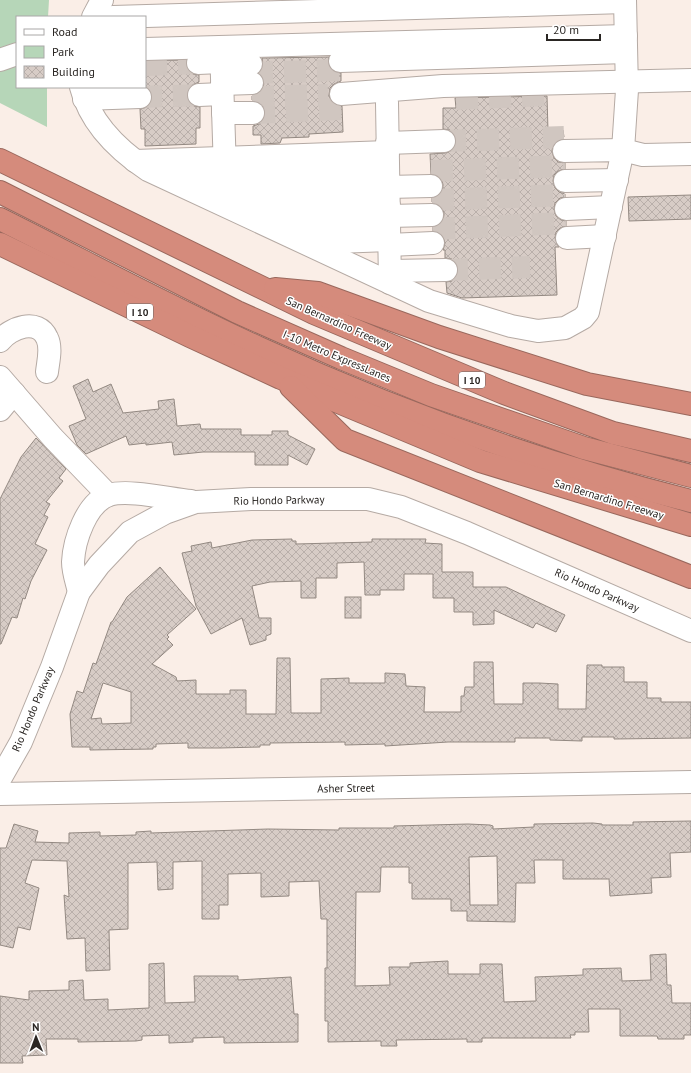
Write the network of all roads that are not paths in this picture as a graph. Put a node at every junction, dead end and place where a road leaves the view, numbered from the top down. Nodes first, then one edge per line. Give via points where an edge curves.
1 (357, 0) edge
2 (101, 10) edge
3 (146, 29) edge
4 (146, 36) edge
5 (626, 43) edge
6 (146, 49) edge
7 (16, 54) edge
8 (0, 60) edge
9 (198, 63) tunnel mouth
10 (222, 80) junction
11 (691, 80) edge
12 (341, 83) junction
13 (83, 93) edge
14 (199, 95) tunnel mouth
15 (547, 95) tunnel mouth
16 (140, 97) tunnel mouth
17 (456, 99) tunnel mouth
18 (387, 103) junction
19 (691, 154) edge
20 (0, 160) edge
21 (204, 184) junction
22 (615, 186) junction
23 (565, 188) junction
24 (0, 192) edge
25 (433, 193) junction
26 (389, 196) junction
27 (0, 219) edge
28 (261, 223) junction
29 (297, 240) junction
30 (0, 244) edge
31 (446, 270) tunnel mouth
32 (390, 277) junction
33 (260, 288) junction
34 (0, 341) edge
35 (47, 372) dead end
36 (281, 378) junction
37 (7, 385) edge
38 (691, 404) edge
39 (0, 410) edge
40 (691, 452) edge
41 (691, 476) edge
42 (108, 495) junction
43 (691, 501) edge
44 (196, 502) junction
45 (691, 525) edge
46 (691, 578) edge
47 (79, 592) junction
48 (691, 631) edge
49 (0, 779) edge
50 (691, 782) edge
51 (0, 794) edge

1 - 2 street
2 - 5 street
3 - 5 street
4 - 5 street
5 - 10 street
5 - 11 street
5 - 12 street
5 - 12 street via 443,86
5 - 15 street
5 - 22 street
6 - 10 street
7 - 8 street
9 - 10 street
10 - 10 street via 252,86
10 - 14 street
10 - 21 street
12 - 18 street
13 - 16 street
13 - 21 street via 112,142
17 - 18 street
18 - 26 street
19 - 22 street via 643,155
20 - 33 highway, San Bernardino Freeway / I 10
21 - 26 street
21 - 26 street
21 - 28 street
22 - 23 street
22 - 23 street
22 - 23 street
22 - 23 street
22 - 32 street via 588,312 576,322 561,329 538,331 512,326 429,301
24 - 41 highway, I-10 Metro ExpressLanes via 236,312 431,396 584,448
25 - 26 street
25 - 26 street
25 - 26 street
25 - 26 street
26 - 28 street
26 - 29 street
26 - 32 street
27 - 43 highway via 258,348 349,388 483,440 588,473
28 - 29 street
29 - 32 street
30 - 36 highway, San Bernardino Freeway / I 10
31 - 32 street
33 - 38 highway via 318,293 439,337 588,384
33 - 40 highway, San Bernardino Freeway / I 10 via 504,393 614,433
34 - 35 street via 5,334 15,328 28,326 42,330 48,338
36 - 45 highway, San Bernardino Freeway / I 10 via 480,461
36 - 46 highway via 346,440
37 - 39 street
37 - 42 street
42 - 44 street via 129,493
42 - 47 street via 91,508 79,529 73,563
44 - 47 street, Rio Hondo Parkway via 165,513 130,532 99,565
44 - 48 street, Rio Hondo Parkway via 250,499 368,499 401,507 467,533
47 - 49 street, Rio Hondo Parkway via 21,742
50 - 51 street, Asher Street

